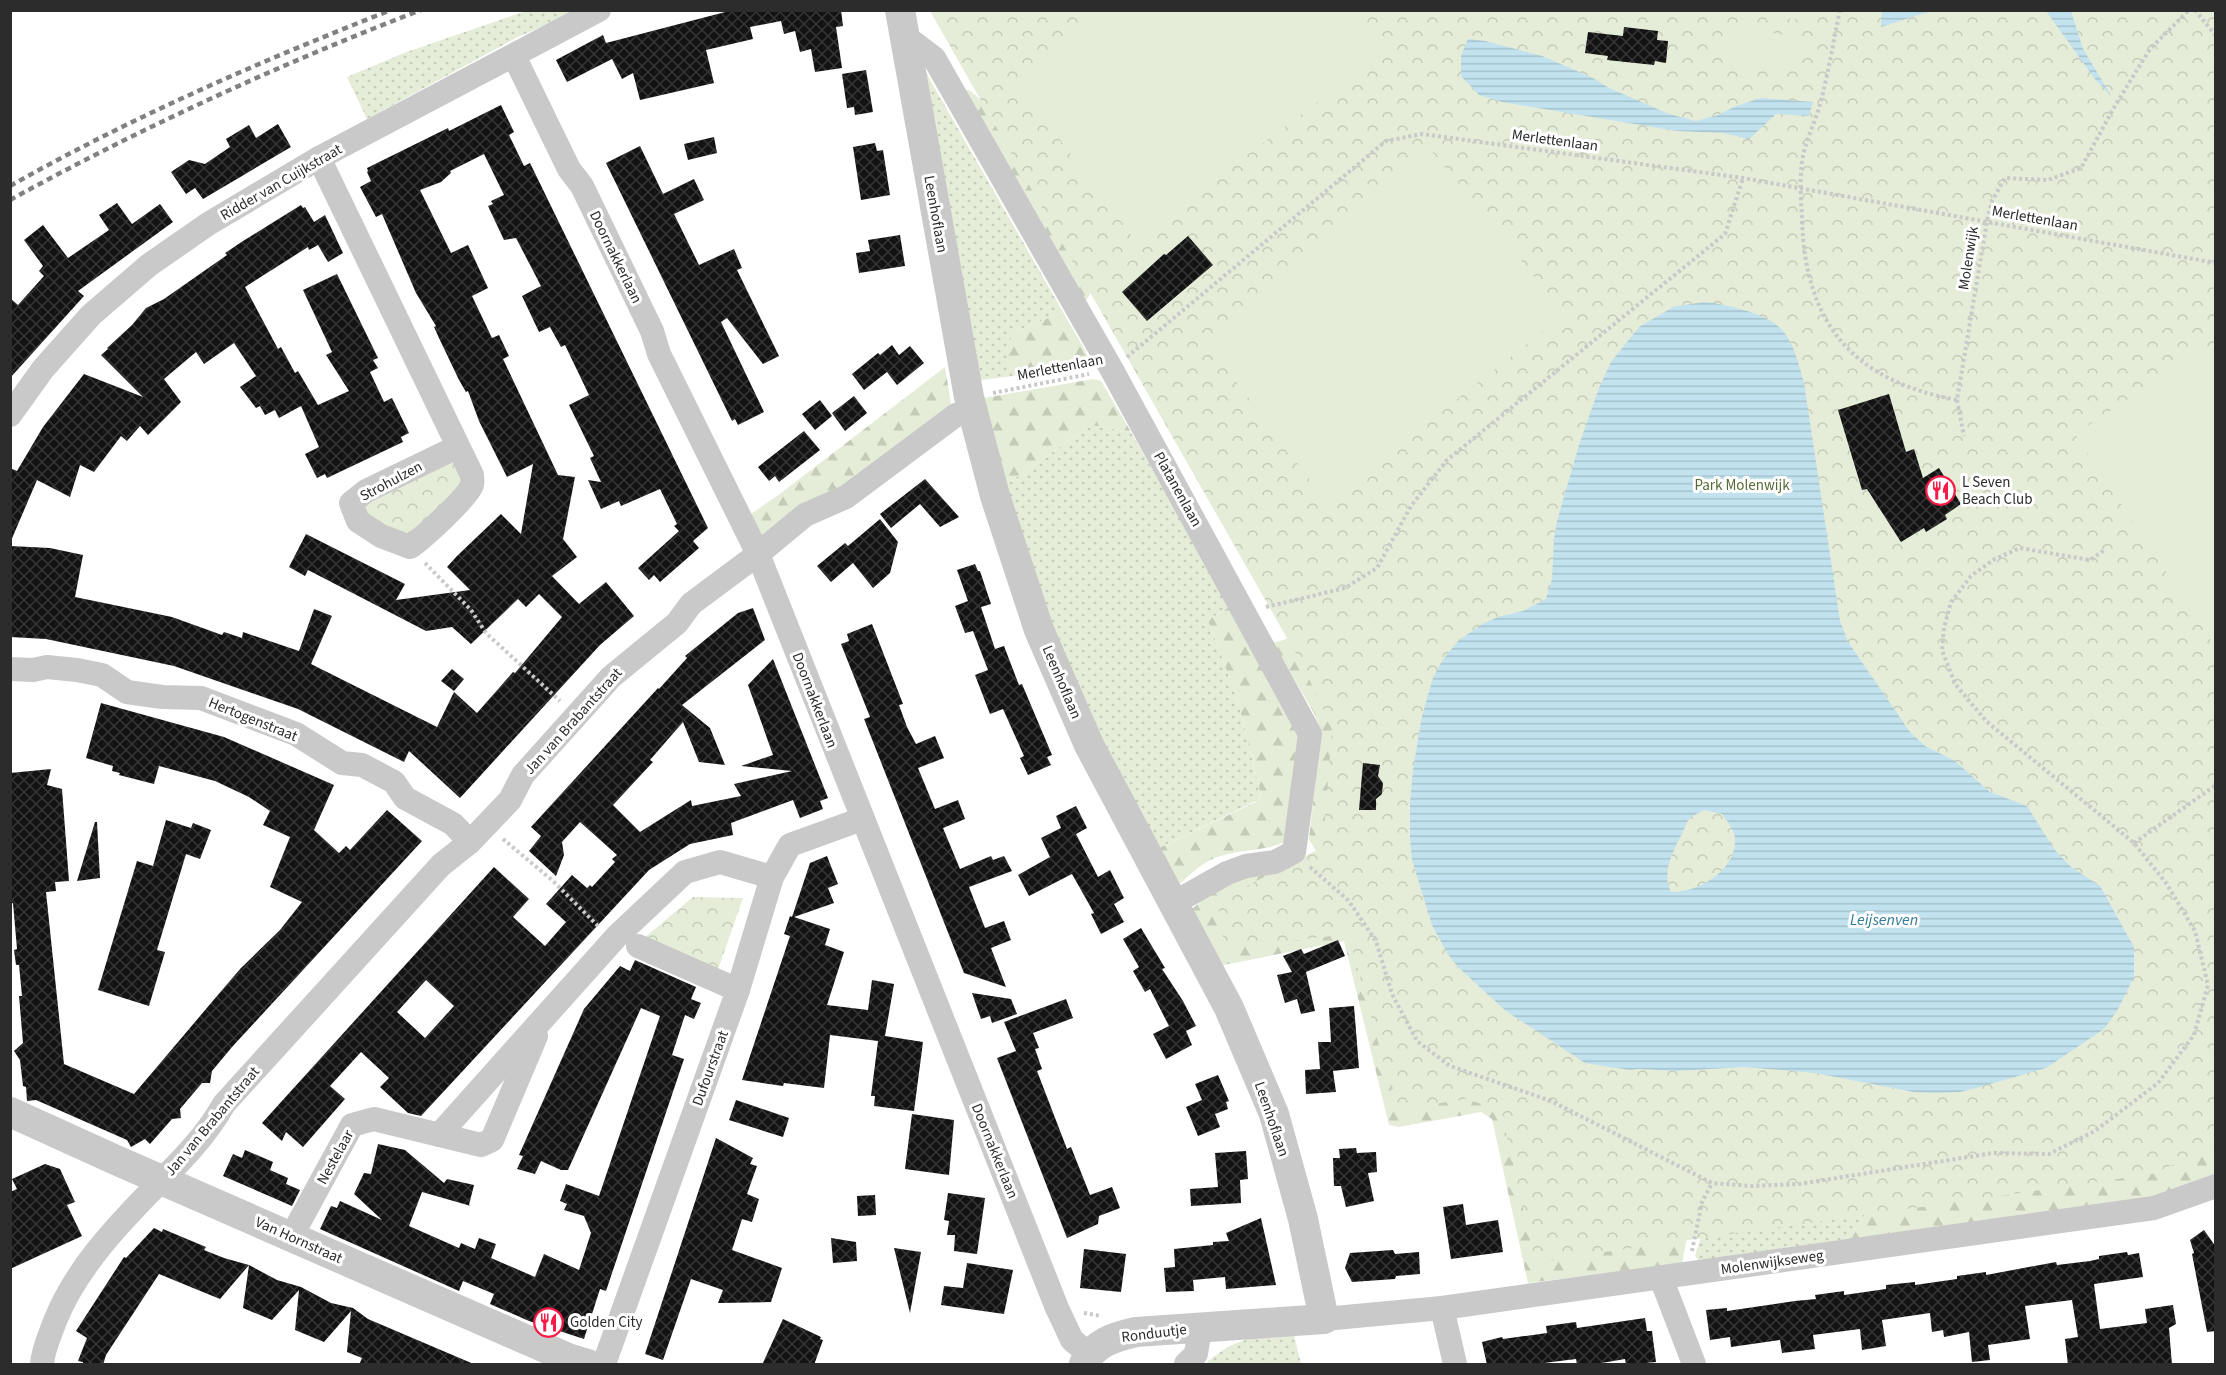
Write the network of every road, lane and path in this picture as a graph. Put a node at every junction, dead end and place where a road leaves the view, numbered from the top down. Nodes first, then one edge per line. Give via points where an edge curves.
1 (599, 10) edge
2 (1840, 10) edge
3 (2189, 10) edge
4 (2195, 10) edge
5 (902, 23) edge
6 (2216, 36) edge
7 (514, 56) junction
8 (319, 158) junction
9 (1743, 178) junction
10 (1801, 188) junction
11 (1987, 221) junction
12 (2216, 262) edge
13 (1112, 369) junction
14 (1957, 400) junction
15 (970, 404) junction
16 (10, 415) edge
17 (1964, 436) dead end
18 (458, 447) junction
19 (410, 547) junction
20 (2106, 549) dead end
21 (758, 554) junction
22 (1245, 612) junction
23 (10, 669) edge
24 (576, 716) junction
25 (2216, 785) edge
26 (862, 819) junction
27 (478, 833) junction
28 (2134, 843) junction
29 (1294, 852) junction
30 (772, 877) junction
31 (1172, 904) junction
32 (628, 941) junction
33 (738, 990) junction
34 (543, 1019) junction
35 (10, 1112) edge
36 (439, 1135) junction
37 (162, 1180) junction
38 (1712, 1183) junction
39 (2213, 1192) edge
40 (291, 1237) junction
41 (1688, 1274) junction
42 (1661, 1278) junction
43 (1442, 1308) junction
44 (1324, 1319) junction
45 (1200, 1328) junction
46 (1086, 1359) edge
47 (573, 1362) edge
48 (42, 1365) edge
49 (604, 1365) edge
50 (1185, 1365) edge
51 (1455, 1365) edge
52 (1694, 1365) edge

1 - 7 street, Ridder van Cuijkstraat
2 - 10 path via 1819,108 1803,156
3 - 11 path, Molenwijk via 2150,49 2081,168 2048,180 2005,178 1992,201
4 - 6 path
5 - 13 street, Platanenlaan via 934,58
5 - 15 street, Leenhoflaan
7 - 8 street, Ridder van Cuijkstraat
7 - 21 street, Doornakkerlaan via 569,169 587,196 652,331 659,354
8 - 16 street, Ridder van Cuijkstraat via 208,224 149,265 91,315 43,369
8 - 18 street
9 - 10 path, Merlettenlaan
9 - 13 path, Merlettenlaan via 1422,134 1386,141
9 - 22 path via 1725,234 1447,460 1411,506 1377,568 1345,588
10 - 11 path, Merlettenlaan
10 - 14 path via 1802,240 1811,283 1823,317 1842,345 1874,371 1930,395
11 - 12 path, Merlettenlaan
11 - 14 path, Molenwijk
13 - 15 path, Merlettenlaan
13 - 22 street, Platanenlaan
14 - 17 path, Molenwijk
15 - 21 street, Jan van Brabantstraat via 846,497 805,515
15 - 31 street, Leenhoflaan via 1039,630 1089,745
18 - 19 street via 472,475 472,485
18 - 19 street, Strohulzen via 366,491 351,503 358,521 381,536
19 - 24 path via 471,610 486,633
20 - 28 path via 2090,560 2020,548 1993,560 1971,576 1951,602 1942,650 1955,684 1986,721
21 - 24 street, Jan van Brabantstraat via 691,604 676,623 611,677
21 - 26 street, Doornakkerlaan
22 - 29 street, Platanenlaan via 1310,734
23 - 27 street, Hertogenstraat via 77,670 102,675 127,692 162,698 201,698 296,734 342,763 362,765 394,782 405,798
24 - 27 street, Jan van Brabantstraat via 523,775 510,800
25 - 28 path
26 - 30 street, Dufourstraat via 790,844
26 - 46 street, Doornakkerlaan via 1057,1308
27 - 32 path via 553,881 603,931
27 - 37 street, Jan van Brabantstraat via 441,865 224,1104 211,1126
28 - 38 path via 2166,883 2195,931 2208,985 2194,1035 2158,1083 2095,1131 2049,1154 1993,1153 1799,1184
29 - 31 street via 1275,862 1227,873
29 - 38 path via 1348,900 1376,941 1392,994 1417,1041 1450,1066 1551,1101
30 - 32 street, Nestelaar via 720,862 685,872
30 - 33 street, Dufourstraat
31 - 44 street, Leenhoflaan via 1228,1008 1274,1114 1303,1219
32 - 33 street
32 - 34 street, Nestelaar
33 - 49 street, Dufourstraat
34 - 36 street, Nestelaar
34 - 36 street, Nestelaar via 492,1140 481,1144
35 - 37 street, Van Hornstraat
36 - 40 street, Nestelaar via 374,1119 352,1125
37 - 40 street, Van Hornstraat
37 - 48 street, Jan van Brabantstraat via 84,1266 65,1296 43,1352
38 - 41 path via 1702,1202
39 - 41 street, Molenwijkseweg via 2154,1208
40 - 47 street, Van Hornstraat
41 - 42 street, Molenwijkseweg
42 - 43 street, Molenwijkseweg
42 - 52 street
43 - 44 street, Molenwijkseweg
43 - 51 street
44 - 45 street, Ronduutje
45 - 46 street, Ronduutje via 1136,1332 1110,1338
45 - 50 street, Ronduutje via 1196,1354

